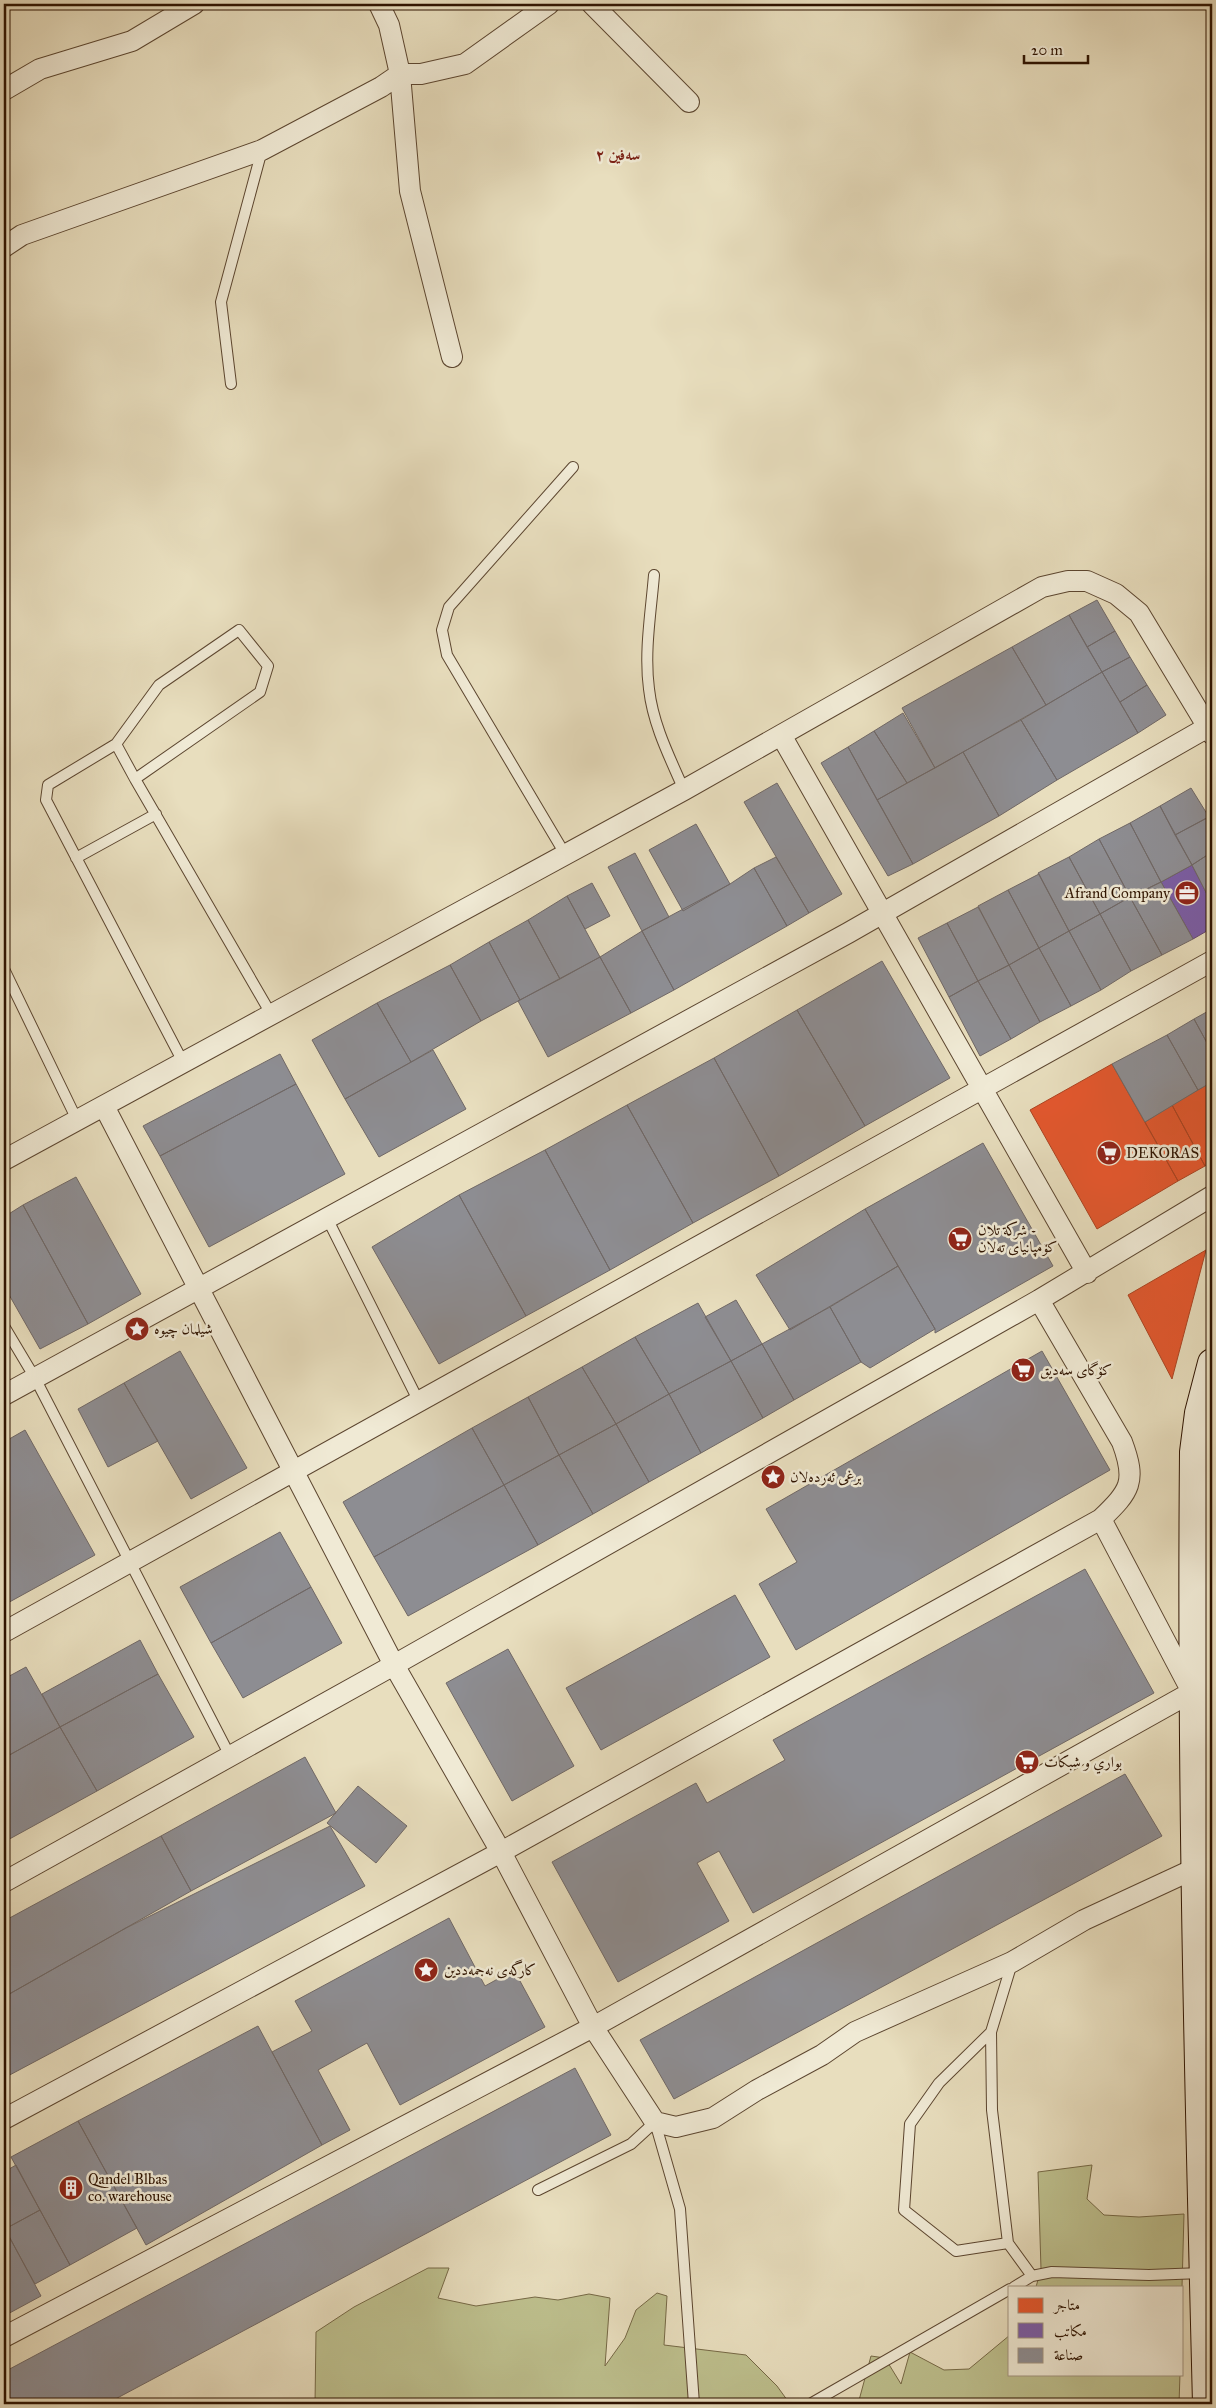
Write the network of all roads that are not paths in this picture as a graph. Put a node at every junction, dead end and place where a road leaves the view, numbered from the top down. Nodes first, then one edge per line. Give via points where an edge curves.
1 (194, 4) edge
2 (379, 4) edge
3 (549, 4) edge
4 (592, 4) edge
5 (400, 74) junction
6 (4, 90) edge
7 (689, 102) dead end
8 (262, 150) junction
9 (4, 247) edge
10 (452, 357) dead end
11 (231, 384) dead end
12 (573, 466) dead end
13 (654, 575) dead end
14 (1210, 730) edge
15 (782, 736) junction
16 (116, 744) junction
17 (136, 779) junction
18 (684, 790) junction
19 (156, 814) junction
20 (564, 854) junction
21 (76, 858) junction
22 (884, 913) junction
23 (1212, 961) edge
24 (4, 969) edge
25 (271, 1014) junction
26 (183, 1062) junction
27 (982, 1089) junction
28 (104, 1106) junction
29 (77, 1120) junction
30 (4, 1160) edge
31 (1212, 1196) edge
32 (327, 1218) junction
33 (1087, 1273) junction
34 (199, 1289) junction
35 (1039, 1300) junction
36 (4, 1326) edge
37 (1212, 1363) edge
38 (35, 1378) junction
39 (4, 1395) edge
40 (419, 1402) junction
41 (294, 1472) junction
42 (1102, 1519) junction
43 (130, 1562) junction
44 (4, 1632) edge
45 (394, 1665) junction
46 (1192, 1692) junction
47 (230, 1756) junction
48 (501, 1852) junction
49 (1194, 1869) junction
50 (4, 1882) edge
51 (1012, 1962) junction
52 (594, 2027) junction
53 (991, 2032) junction
54 (4, 2119) edge
55 (655, 2122) junction
56 (538, 2190) dead end
57 (1008, 2243) junction
58 (1204, 2273) junction
59 (1032, 2276) junction
60 (1016, 2286) edge
61 (1008, 2290) edge
62 (4, 2337) edge
63 (694, 2404) edge
64 (810, 2404) edge
65 (1207, 2404) edge

1 - 6 street via 132,41 40,69
2 - 5 street via 389,25
3 - 5 street via 465,64 421,74
4 - 7 street
5 - 8 street
5 - 10 street via 410,191
8 - 9 street via 30,232
8 - 11 lane via 221,302
12 - 20 lane via 449,607 442,630 447,655
13 - 18 lane via 648,653 649,689 654,716
14 - 15 street via 1139,613 1116,594 1087,581 1068,581 1042,587
14 - 22 street
15 - 18 street
15 - 22 street
16 - 17 lane
16 - 17 lane via 159,685 239,630 268,666 260,692
16 - 21 lane via 48,785 46,800
17 - 19 lane
18 - 20 street
19 - 21 lane
19 - 25 lane
20 - 25 street
21 - 26 lane
22 - 27 street
22 - 32 street
23 - 27 street
24 - 29 lane
25 - 26 street
26 - 28 street
27 - 33 street
27 - 40 street
28 - 29 street
28 - 34 street
29 - 30 street
31 - 33 street
32 - 34 street
32 - 40 lane
33 - 35 street
34 - 38 street
34 - 41 street
35 - 42 street via 1122,1442 1130,1463 1130,1483 1123,1498
35 - 45 street
36 - 38 lane
37 - 46 street via 1199,1413 1194,1452
38 - 39 street
38 - 43 lane
40 - 41 street
41 - 43 street
41 - 45 street
42 - 46 street
42 - 48 street
43 - 44 street
43 - 47 lane
45 - 47 street
45 - 48 street
46 - 49 street
46 - 52 street
47 - 50 street
48 - 52 street
48 - 54 street
49 - 51 street via 1084,1920
49 - 58 street
51 - 53 lane
51 - 55 street via 855,2032 822,2056 757,2090 713,2118 676,2127
52 - 55 street
52 - 62 street
53 - 57 lane via 992,2110
53 - 57 lane via 939,2082 910,2124 904,2210 956,2251
55 - 56 lane via 631,2144
55 - 63 lane via 680,2209
57 - 59 lane
58 - 59 lane via 1052,2272
58 - 65 street
59 - 60 lane
61 - 64 lane

